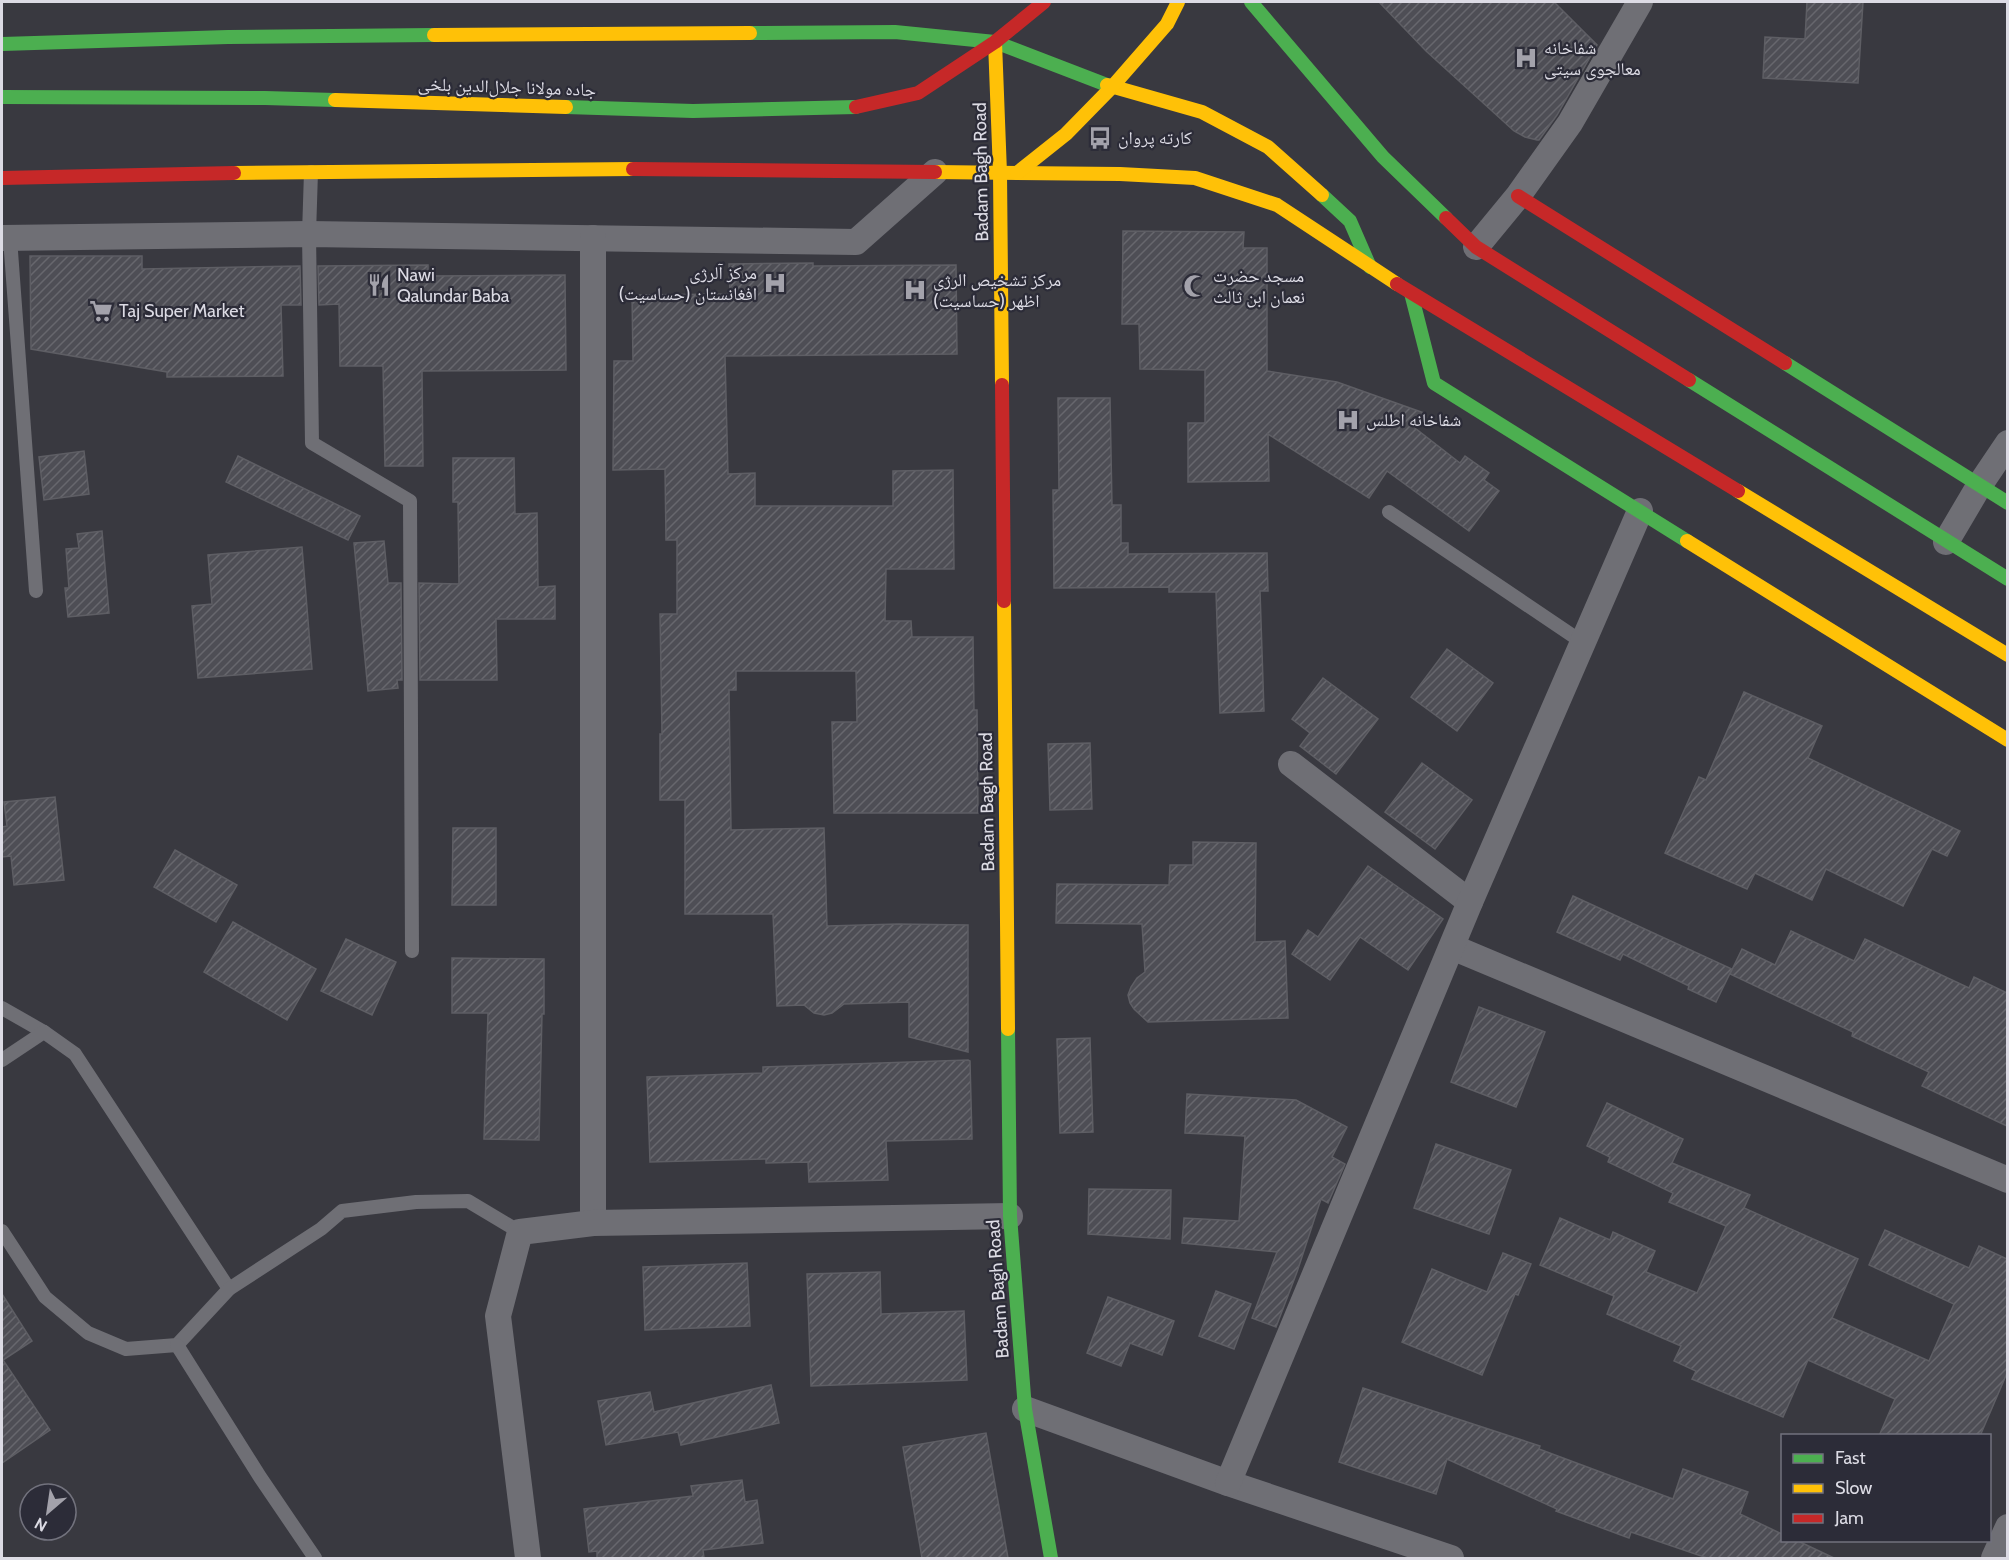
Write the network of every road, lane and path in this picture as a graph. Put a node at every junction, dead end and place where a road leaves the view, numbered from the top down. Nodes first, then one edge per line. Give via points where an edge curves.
1 (1044, 2) edge
2 (1178, 2) edge
3 (1251, 2) edge
4 (1640, 2) edge
5 (995, 42) junction
6 (2, 44) edge
7 (1112, 87) junction
8 (2, 97) edge
9 (311, 172) junction
10 (935, 172) junction
11 (1000, 173) junction
12 (1017, 173) junction
13 (2, 178) edge
14 (1518, 196) junction
15 (309, 234) junction
16 (6, 238) edge
17 (593, 238) junction
18 (1476, 247) junction
19 (1370, 267) junction
20 (1412, 293) junction
21 (2007, 443) edge
22 (1979, 486) junction
23 (2007, 503) edge
24 (1640, 511) junction
25 (1389, 512) dead end
26 (1946, 542) junction
27 (2007, 579) edge
28 (36, 591) dead end
29 (1582, 642) junction
30 (2007, 655) edge
31 (2007, 740) edge
32 (1291, 764) dead end
33 (1470, 902) junction
34 (1452, 947) junction
35 (412, 951) dead end
36 (2, 1008) edge
37 (44, 1032) junction
38 (2, 1060) edge
39 (2007, 1180) edge
40 (1010, 1216) junction
41 (593, 1223) junction
42 (2, 1231) edge
43 (520, 1232) junction
44 (229, 1289) junction
45 (177, 1345) junction
46 (1025, 1409) junction
47 (1228, 1483) junction
48 (2007, 1527) edge
49 (315, 1558) edge
50 (528, 1558) edge
51 (1051, 1558) edge
52 (1452, 1558) edge
53 (1994, 1558) edge

1 - 5 main road, جاده مولانا جلال‌الدین بلخی
2 - 7 main road via 1167,24
3 - 18 main road via 1383,157
4 - 14 street via 1570,123
5 - 6 main road via 895,32 228,37
5 - 7 main road
5 - 8 main road, جاده مولانا جلال‌الدین بلخی via 918,93 860,106 693,111 265,98
5 - 11 main road, Badam Bagh Road
7 - 12 main road via 1066,134
7 - 19 main road via 1202,112 1268,147 1350,220
9 - 10 main road
9 - 13 main road
9 - 15 lane
10 - 11 main road
10 - 17 street via 856,242
11 - 12 main road
11 - 40 main road, Badam Bagh Road
12 - 19 main road via 1195,178 1277,205
14 - 18 street
14 - 22 main road
15 - 16 street
15 - 17 street
15 - 35 lane via 312,443 410,501
16 - 28 lane
17 - 41 street
18 - 26 main road
19 - 20 main road
20 - 24 main road via 1434,384
20 - 30 main road
21 - 22 street
22 - 23 main road
22 - 26 street
24 - 29 street
24 - 31 main road
25 - 29 lane
26 - 27 main road
29 - 33 street
32 - 33 street
33 - 34 street
34 - 39 street
34 - 47 street
36 - 37 lane
37 - 38 lane
37 - 44 lane via 75,1054
40 - 41 street
40 - 46 main road, Badam Bagh Road
41 - 43 street
42 - 45 lane via 45,1297 88,1333 126,1349
43 - 44 lane via 468,1201 416,1202 342,1211
43 - 50 street via 498,1316
44 - 45 lane
45 - 49 lane
46 - 47 street
46 - 51 main road, Badam Bagh Road
47 - 52 street
48 - 53 street

